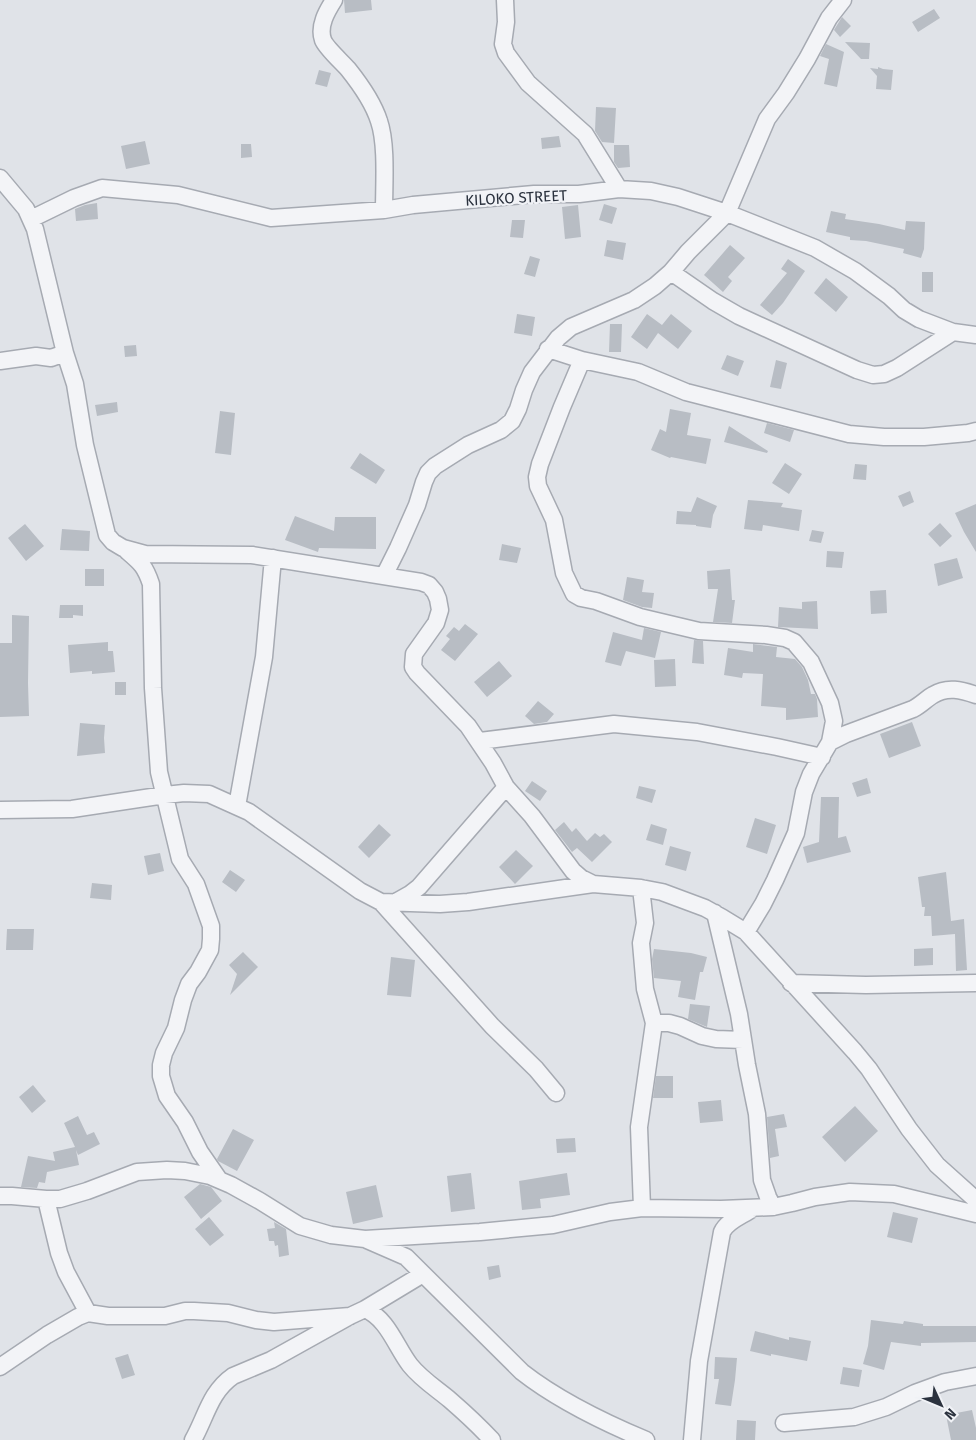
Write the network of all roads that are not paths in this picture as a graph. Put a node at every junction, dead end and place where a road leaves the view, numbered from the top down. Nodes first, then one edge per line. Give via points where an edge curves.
1 (334, 0) edge
2 (505, 0) edge
3 (843, 0) edge
4 (0, 178) edge
5 (619, 190) junction
6 (384, 210) junction
7 (727, 213) junction
8 (31, 219) junction
9 (671, 272) junction
10 (954, 332) junction
11 (976, 335) edge
12 (548, 349) junction
13 (65, 354) junction
14 (582, 360) junction
15 (0, 361) edge
16 (976, 431) edge
17 (123, 548) junction
18 (273, 558) junction
19 (384, 576) junction
20 (976, 695) edge
21 (480, 741) junction
22 (830, 742) junction
23 (822, 757) junction
24 (506, 787) junction
25 (165, 795) junction
26 (237, 806) junction
27 (0, 810) edge
28 (593, 884) junction
29 (642, 888) junction
30 (387, 902) junction
31 (715, 913) junction
32 (746, 932) junction
33 (791, 983) junction
34 (976, 983) edge
35 (654, 1023) junction
36 (743, 1040) junction
37 (556, 1093) dead end
38 (218, 1178) junction
39 (0, 1196) edge
40 (46, 1199) junction
41 (975, 1204) edge
42 (773, 1207) junction
43 (642, 1208) junction
44 (754, 1208) junction
45 (365, 1238) junction
46 (423, 1274) junction
47 (366, 1309) junction
48 (88, 1313) junction
49 (350, 1316) junction
50 (0, 1367) edge
51 (976, 1376) edge
52 (784, 1423) dead end
53 (193, 1440) edge
54 (492, 1440) edge
55 (646, 1440) edge
56 (692, 1440) edge

1 - 6 street via 325,15 323,40 366,95 380,123
2 - 5 street via 503,44 506,53 528,83 584,134
3 - 7 street via 829,18 786,93 766,119
4 - 8 street
5 - 6 street, KILOKO STREET via 510,196
5 - 7 street, KILOKO STREET via 651,191
6 - 8 street, KILOKO STREET via 271,218 178,195 102,188
7 - 9 street
7 - 10 street, KILOKO STREET via 815,248 855,271 918,319
8 - 13 street
9 - 10 street via 739,316 873,375 897,368
9 - 12 street via 634,300 571,327
10 - 11 street, KILOKO STREET
12 - 14 street
12 - 19 street via 532,372 512,421 501,430 468,444 428,473
13 - 15 street
13 - 17 street via 75,384 85,446 106,535
14 - 16 street via 638,372 686,392 849,434 924,437
14 - 22 street via 537,477 554,520 564,574 574,594 640,617 699,631 766,634 794,642 811,662 830,703 834,721
17 - 18 street via 145,554
17 - 25 street via 141,562 151,584 153,688 159,772
18 - 19 street
18 - 26 street via 264,657
19 - 21 street via 421,582 435,592 440,610 430,632 414,654 413,667
20 - 22 street via 964,690 942,691 913,709
21 - 23 street via 614,724 697,732
21 - 24 street
22 - 23 street
23 - 32 street via 804,792 796,832 767,896
24 - 28 street via 573,871
24 - 30 street via 419,887 410,894
25 - 26 street via 209,794
25 - 27 street via 72,808
25 - 38 street via 180,859 196,884 211,939 210,950 183,1000 176,1028 164,1053 161,1076 167,1096
26 - 30 street via 360,891
28 - 29 street
28 - 30 street via 468,902
29 - 31 street via 677,897
29 - 35 street via 645,924 641,944 645,989
30 - 37 street via 492,1026
31 - 32 street
31 - 36 street
32 - 33 street
33 - 34 street
33 - 41 street via 855,1052 937,1165
35 - 36 street via 669,1023 716,1039
35 - 43 street via 639,1127
36 - 42 street via 757,1114 762,1180
38 - 40 street via 185,1171 137,1172 87,1191 60,1199
38 - 45 street via 300,1226 331,1235
39 - 40 street
40 - 48 street via 59,1253
41 - 42 street via 870,1192 834,1193
42 - 44 street
43 - 44 street
43 - 45 street via 553,1225
44 - 56 street via 731,1222 722,1232 700,1361
45 - 46 street via 406,1257
46 - 47 street
46 - 55 street via 534,1382 574,1406
47 - 49 street
47 - 54 street via 384,1325 417,1373
48 - 49 street via 164,1316 194,1311 274,1322
48 - 50 street via 47,1335
49 - 53 street via 226,1381 204,1413
51 - 52 street via 945,1382 854,1418

